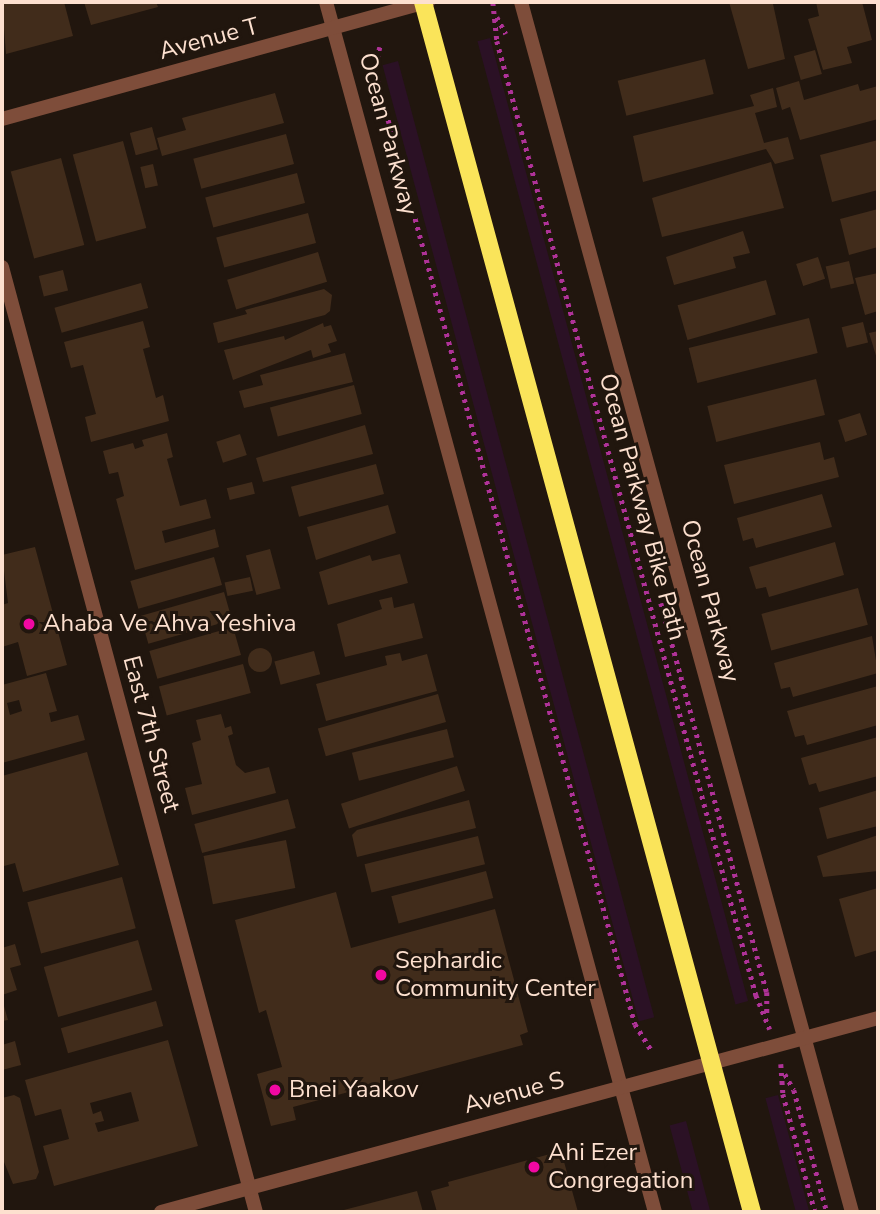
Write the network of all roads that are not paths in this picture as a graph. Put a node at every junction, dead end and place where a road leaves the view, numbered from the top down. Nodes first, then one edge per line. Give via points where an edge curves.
1 (326, 2) edge
2 (425, 2) edge
3 (520, 2) edge
4 (333, 29) junction
5 (2, 119) edge
6 (2, 267) edge
7 (878, 1018) edge
8 (804, 1038) junction
9 (712, 1063) junction
10 (620, 1087) junction
11 (249, 1188) junction
12 (161, 1212) edge
13 (256, 1212) edge
14 (655, 1212) edge
15 (752, 1212) edge
16 (852, 1212) edge

1 - 4 street, Ocean Parkway
2 - 4 street, Avenue T
2 - 9 main road
3 - 8 street, Ocean Parkway
4 - 5 street, Avenue T
4 - 10 street, Ocean Parkway
6 - 11 street, East 7th Street
7 - 8 street, Avenue S
8 - 9 street, Avenue S
8 - 16 street, Ocean Parkway
9 - 10 street, Avenue S
9 - 15 main road
10 - 11 street, Avenue S
10 - 14 street, Ocean Parkway
11 - 12 street, Avenue S
11 - 13 street, East 7th Street

